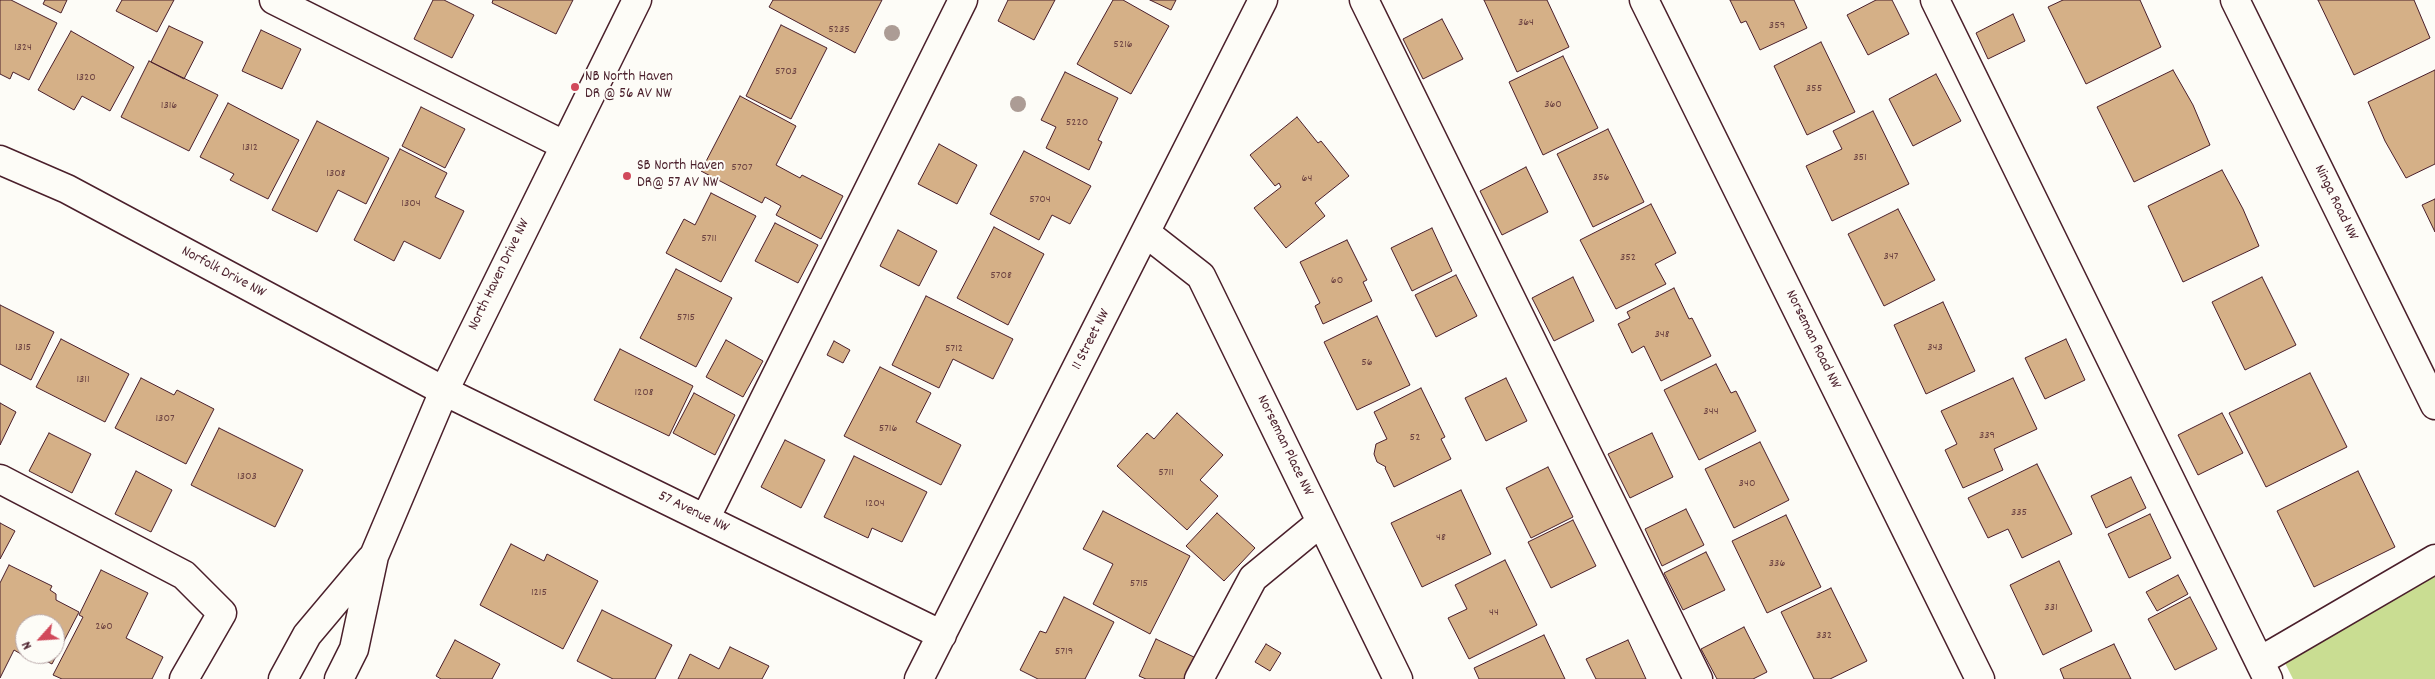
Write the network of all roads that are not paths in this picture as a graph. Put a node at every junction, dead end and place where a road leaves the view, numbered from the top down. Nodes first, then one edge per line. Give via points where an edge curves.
1 (274, 0) edge
2 (637, 0) edge
3 (964, 0) edge
4 (1263, 0) edge
5 (1364, 0) edge
6 (1644, 0) edge
7 (1935, 0) edge
8 (2235, 0) edge
9 (564, 145) junction
10 (0, 160) edge
11 (1146, 233) junction
12 (444, 391) junction
13 (2432, 393) edge
14 (0, 478) edge
15 (705, 519) junction
16 (1321, 522) junction
17 (374, 556) junction
18 (2435, 558) edge
19 (942, 634) junction
20 (2264, 670) edge
21 (184, 679) edge
22 (283, 679) edge
23 (339, 679) edge
24 (919, 679) edge
25 (1199, 679) edge
26 (1398, 679) edge
27 (1698, 679) edge
28 (1980, 679) edge

1 - 9 street
2 - 9 street, North Haven Drive NW
3 - 15 street
4 - 11 street, 11 Street NW
5 - 27 street
6 - 28 street, Norseman Road NW
7 - 20 street
8 - 13 street, Ninga Road NW
9 - 12 street, North Haven Drive NW
10 - 12 street, Norfolk Drive NW via 67,189
11 - 16 street, Norseman Place NW via 1201,276
11 - 19 street, 11 Street NW
12 - 15 street, 57 Avenue NW
12 - 17 street, North Haven Drive NW
14 - 21 street via 184,575 222,613
15 - 19 street, 57 Avenue NW
16 - 25 street via 1253,578
16 - 26 street, Norseman Place NW
17 - 22 street, North Haven Drive NW via 307,635
17 - 23 street, North Haven Drive NW via 354,649
18 - 20 street
19 - 24 street, 11 Street NW

